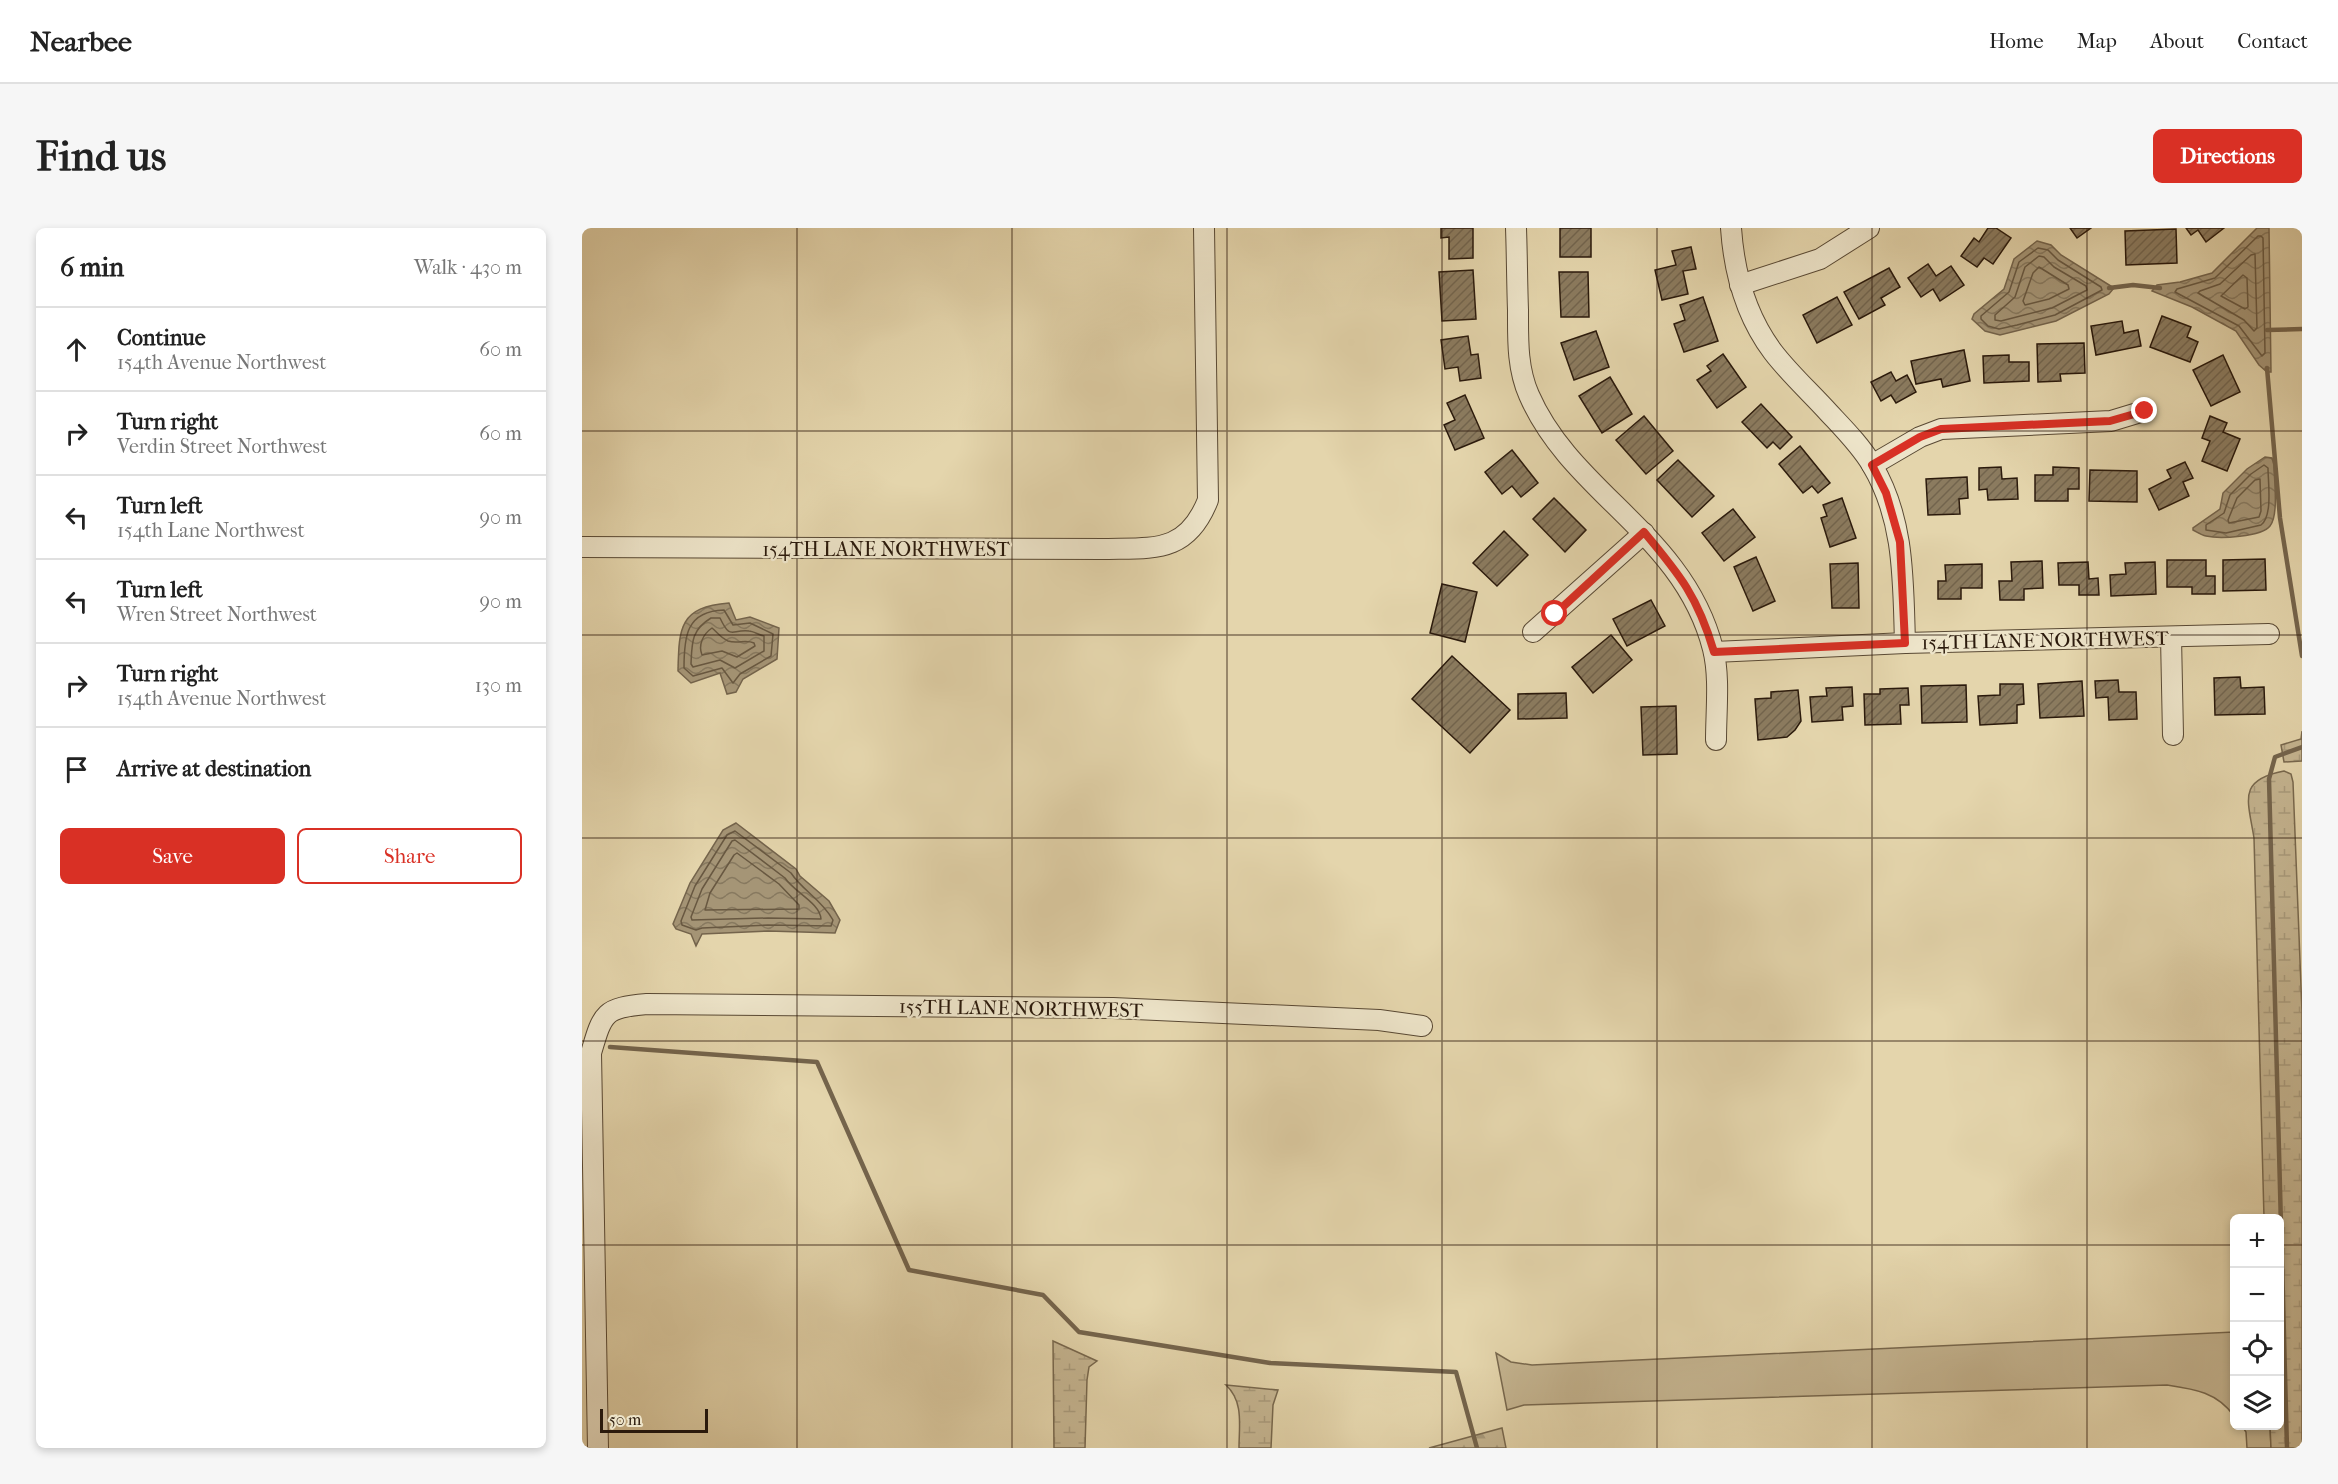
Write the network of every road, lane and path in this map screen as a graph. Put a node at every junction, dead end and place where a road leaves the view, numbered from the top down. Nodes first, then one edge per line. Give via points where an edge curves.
1 (1204, 228) edge
2 (1516, 228) edge
3 (1731, 228) edge
4 (1869, 228) edge
5 (1740, 285) junction
6 (2145, 411) dead end
7 (1872, 465) junction
8 (1644, 532) junction
9 (582, 548) edge
10 (1533, 632) dead end
11 (2269, 634) dead end
12 (2171, 637) junction
13 (1905, 643) junction
14 (1714, 652) junction
15 (2174, 735) dead end
16 (1716, 740) dead end
17 (1422, 1026) dead end
18 (588, 1228) edge
19 (598, 1448) edge

1 - 9 street, 154TH LANE NORTHWEST via 1208,500 1201,518 1176,541 1156,548 1106,549
2 - 8 street via 1518,359 1528,393 1560,445
3 - 5 street
4 - 5 street via 1820,259
5 - 7 street via 1756,327 1773,352
6 - 7 street via 2110,421 1941,429
7 - 13 street via 1886,493 1900,542
8 - 10 street
8 - 14 street via 1694,597
11 - 12 street, 154TH LANE NORTHWEST
12 - 13 street, 154TH LANE NORTHWEST
12 - 15 street
13 - 14 street, 154TH LANE NORTHWEST
14 - 16 street
17 - 18 street, 155TH LANE NORTHWEST via 1198,1010 791,1004 619,1006 608,1012 591,1053
18 - 19 street

